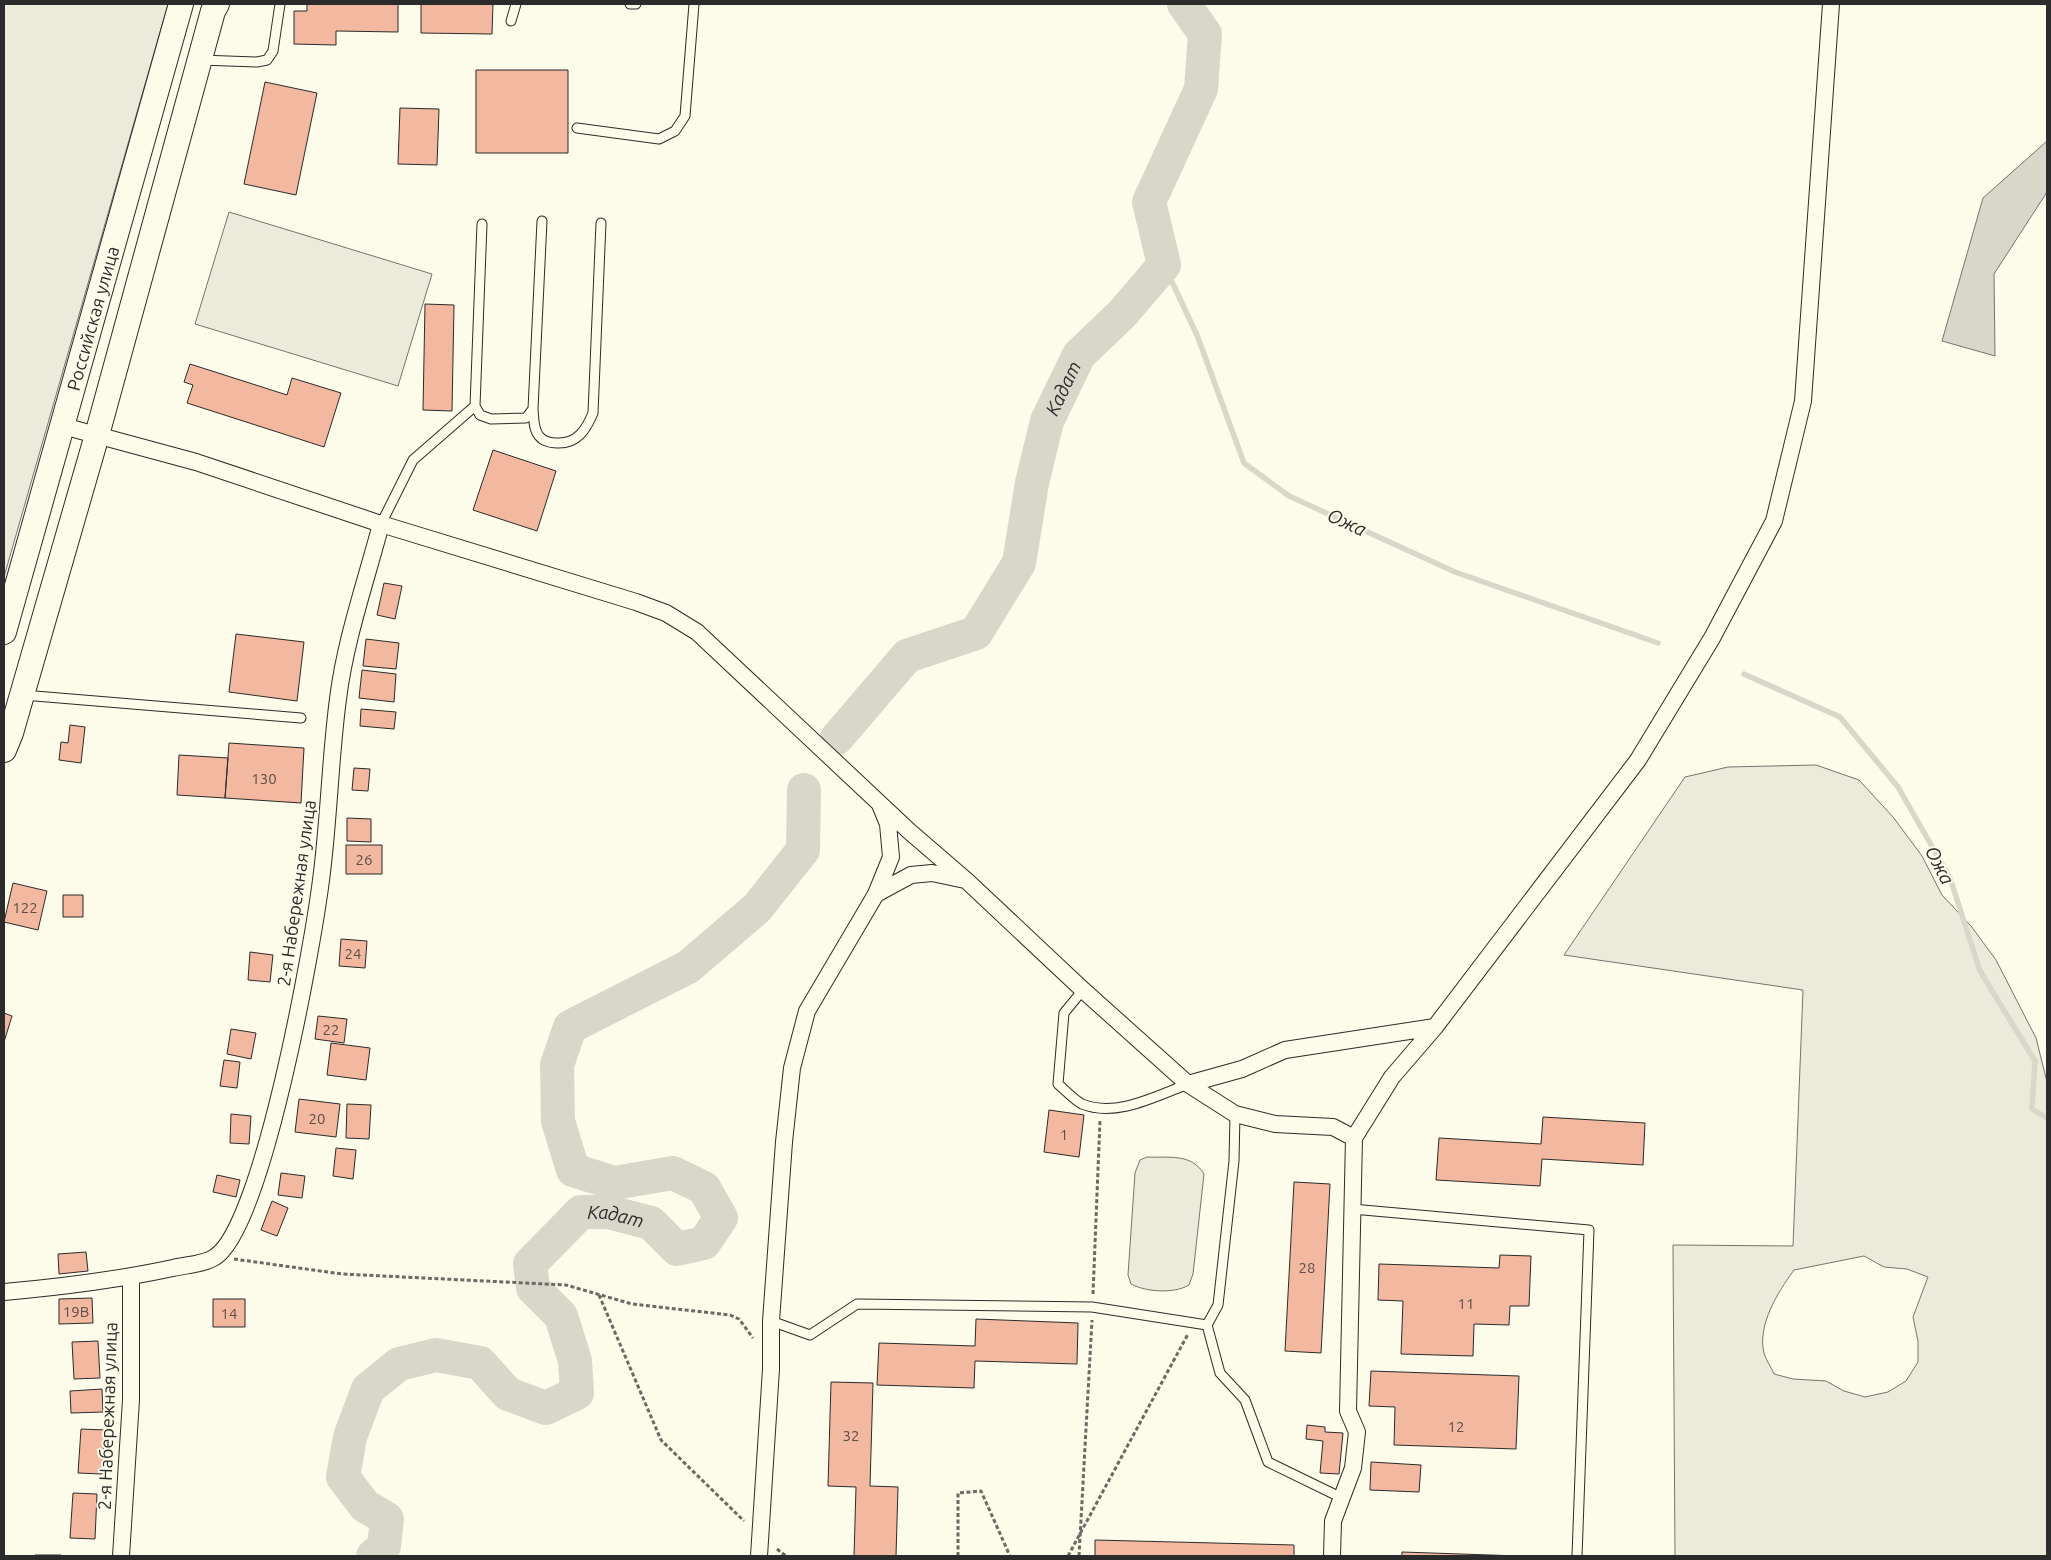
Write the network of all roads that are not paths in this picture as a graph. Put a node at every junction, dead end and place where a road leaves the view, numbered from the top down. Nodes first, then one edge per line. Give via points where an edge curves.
1 (180, 4) edge
2 (218, 4) edge
3 (280, 4) edge
4 (516, 4) edge
5 (630, 4) edge
6 (636, 4) edge
7 (694, 4) edge
8 (1831, 4) edge
9 (511, 20) dead end
10 (200, 60) junction
11 (577, 128) dead end
12 (542, 221) dead end
13 (601, 223) dead end
14 (482, 224) dead end
15 (475, 406) junction
16 (533, 409) junction
17 (63, 426) junction
18 (97, 435) junction
19 (381, 524) junction
20 (4, 632) edge
21 (22, 695) junction
22 (301, 718) dead end
23 (4, 750) edge
24 (879, 803) junction
25 (967, 880) junction
26 (876, 894) junction
27 (1083, 990) junction
28 (1434, 1027) junction
29 (1188, 1084) junction
30 (1235, 1114) junction
31 (1354, 1138) junction
32 (1352, 1209) junction
33 (130, 1277) junction
34 (4, 1292) edge
35 (771, 1321) junction
36 (1207, 1325) junction
37 (1342, 1498) junction
38 (122, 1556) edge
39 (759, 1556) edge
40 (1332, 1556) edge
41 (1577, 1556) edge

1 - 17 street, Российская улица
2 - 10 street via 213,11
3 - 10 lane via 273,51 267,60
4 - 9 lane
5 - 6 lane
7 - 11 lane via 685,116 675,132 659,139
8 - 28 street via 1803,401 1774,521 1712,638 1638,760
10 - 18 street
12 - 16 lane
13 - 16 lane via 593,413 577,438 555,443 540,437 535,430
14 - 15 lane
15 - 16 lane via 480,415 491,419 526,418
15 - 19 lane via 413,460
17 - 18 street
17 - 20 street, Российская улица
18 - 19 street via 196,462
18 - 21 street
19 - 24 street via 666,613 697,632
19 - 33 street, 2-я Набережная улица via 338,698 321,880 299,1012 251,1199 236,1233 216,1257
21 - 22 lane
21 - 23 street
24 - 25 street
24 - 26 street via 888,824 891,857
25 - 26 street via 932,873 911,875
25 - 27 street
26 - 35 street via 807,1011 792,1068
27 - 29 street
27 - 29 lane via 1064,1013 1058,1084 1081,1104 1100,1109 1120,1108
28 - 29 street via 1285,1050 1242,1069
28 - 31 street via 1392,1077
29 - 30 street
30 - 31 street via 1276,1124 1333,1127
30 - 36 lane via 1234,1161 1218,1306
31 - 32 street
32 - 37 street via 1348,1411 1357,1432 1353,1468
32 - 41 lane via 1589,1230
33 - 34 street
33 - 38 street, 2-я Набережная улица via 130,1400
35 - 36 lane via 810,1335 857,1304 1092,1307
35 - 39 street
36 - 37 lane via 1220,1374 1245,1400 1268,1462
37 - 40 street via 1333,1522

